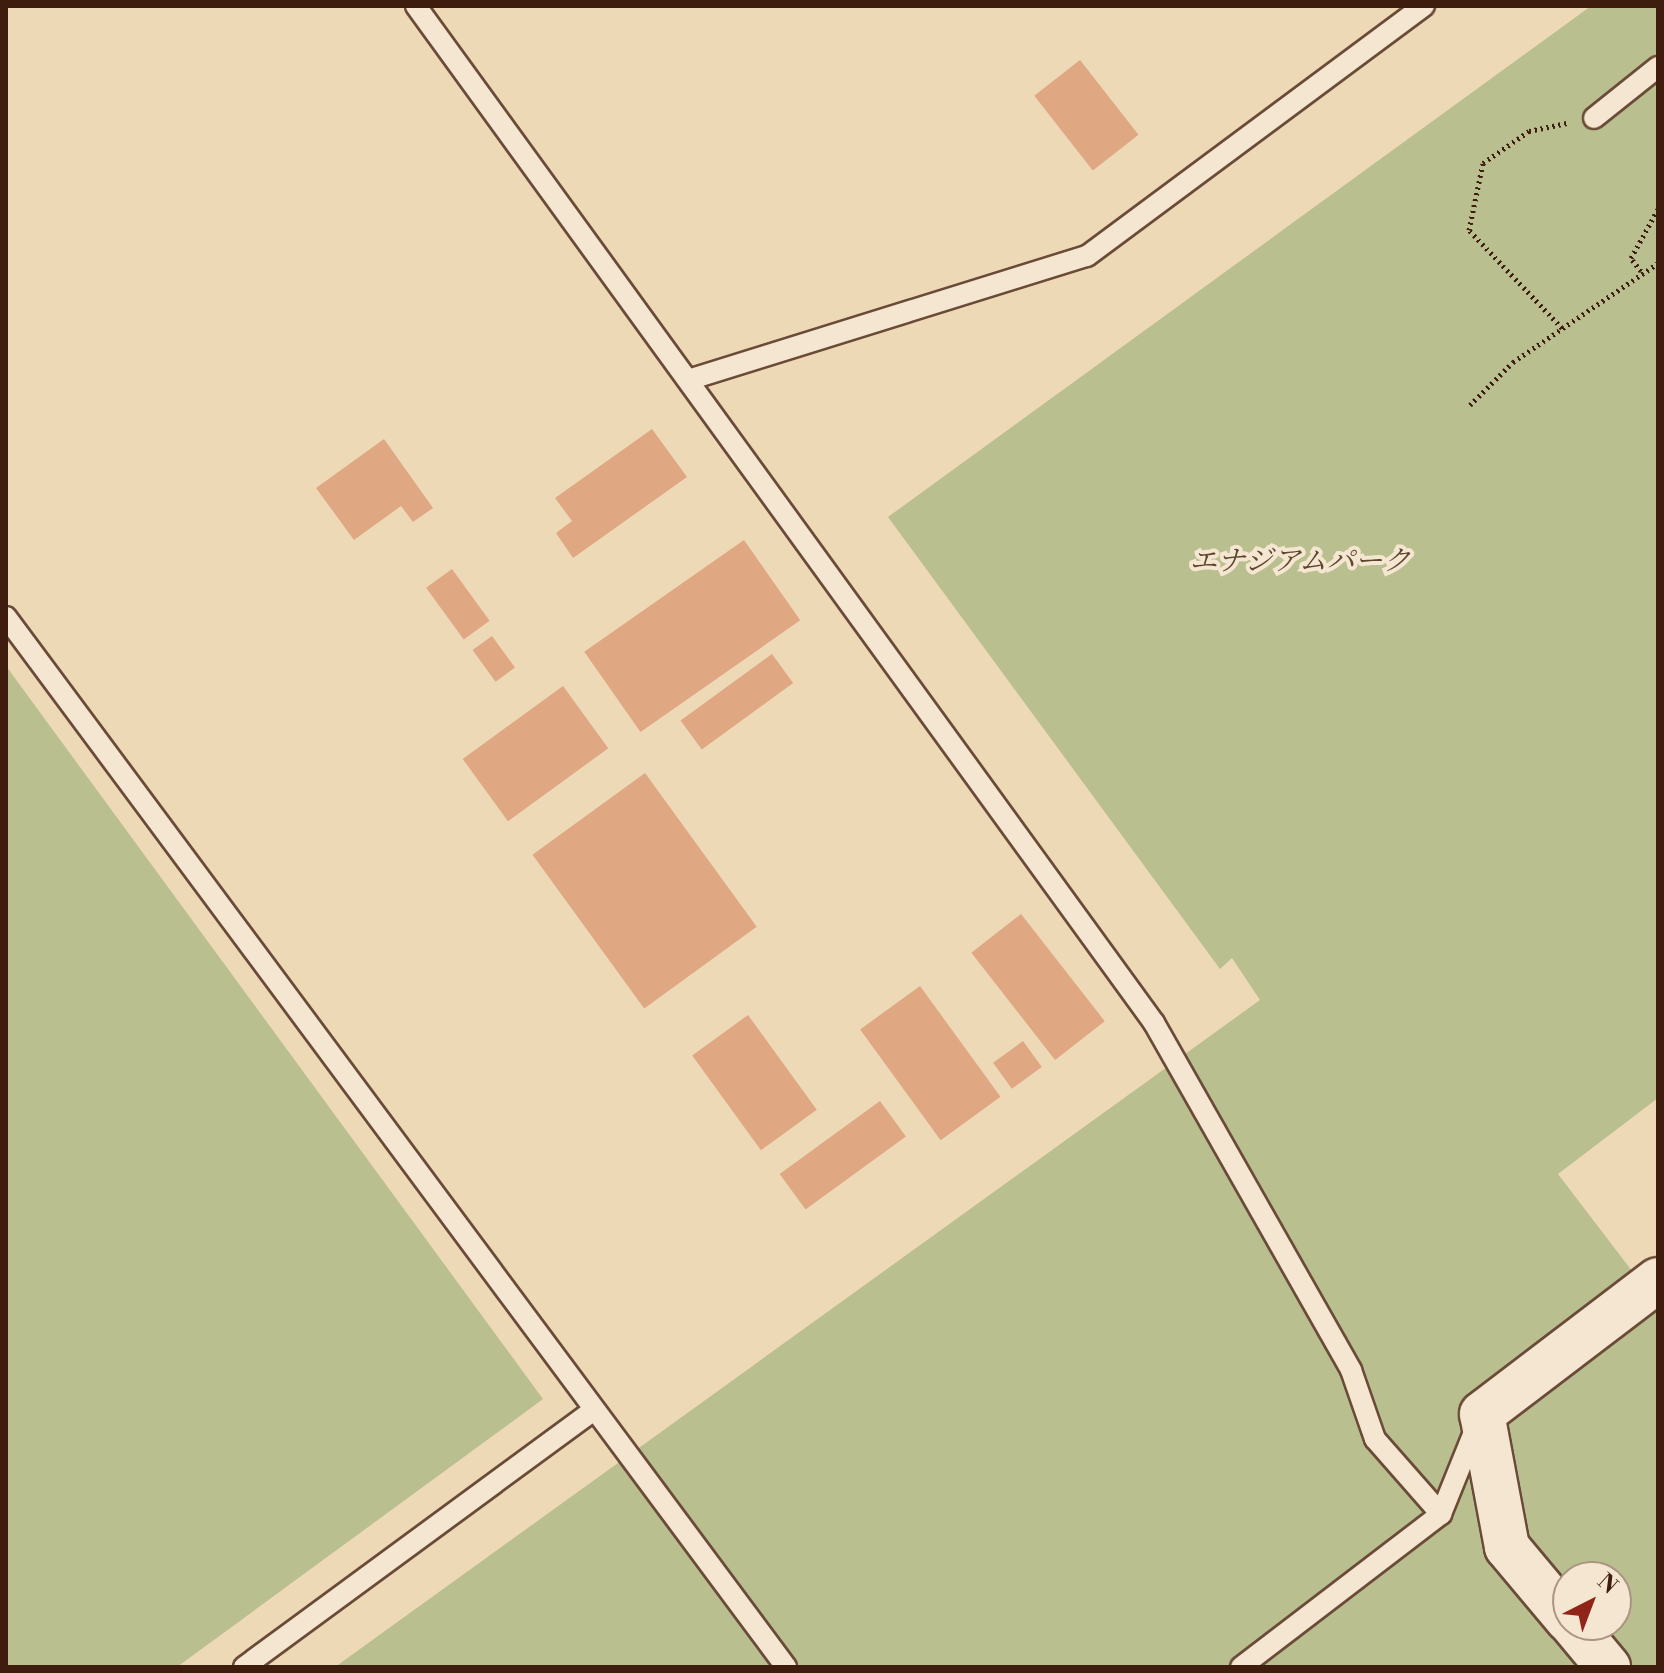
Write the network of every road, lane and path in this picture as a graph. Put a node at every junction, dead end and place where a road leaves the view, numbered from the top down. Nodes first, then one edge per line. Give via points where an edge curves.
1 (1424, 6) edge
2 (428, 10) edge
3 (1658, 67) edge
4 (1594, 118) joint
5 (1658, 209) edge
6 (1658, 263) edge
7 (1641, 271) junction
8 (1562, 328) junction
9 (688, 380) junction
10 (1470, 405) dead end
11 (6, 617) edge
12 (1658, 1280) edge
13 (594, 1410) junction
14 (1482, 1414) junction
15 (1441, 1514) junction
16 (1552, 1601) edge
17 (1586, 1641) edge
18 (244, 1667) edge
19 (786, 1667) edge
20 (1241, 1667) edge
21 (1608, 1667) edge

1 - 9 lane via 1087,256
2 - 9 lane
3 - 4 lane
4 - 8 path via 1529,131 1483,163 1469,230
5 - 7 path via 1631,258
6 - 7 path
7 - 8 path
8 - 10 path
9 - 15 lane via 1154,1023 1351,1370 1375,1439
11 - 13 lane
12 - 14 street
13 - 18 lane
13 - 19 lane
14 - 15 lane
14 - 16 street via 1507,1547
15 - 20 lane
17 - 21 street

